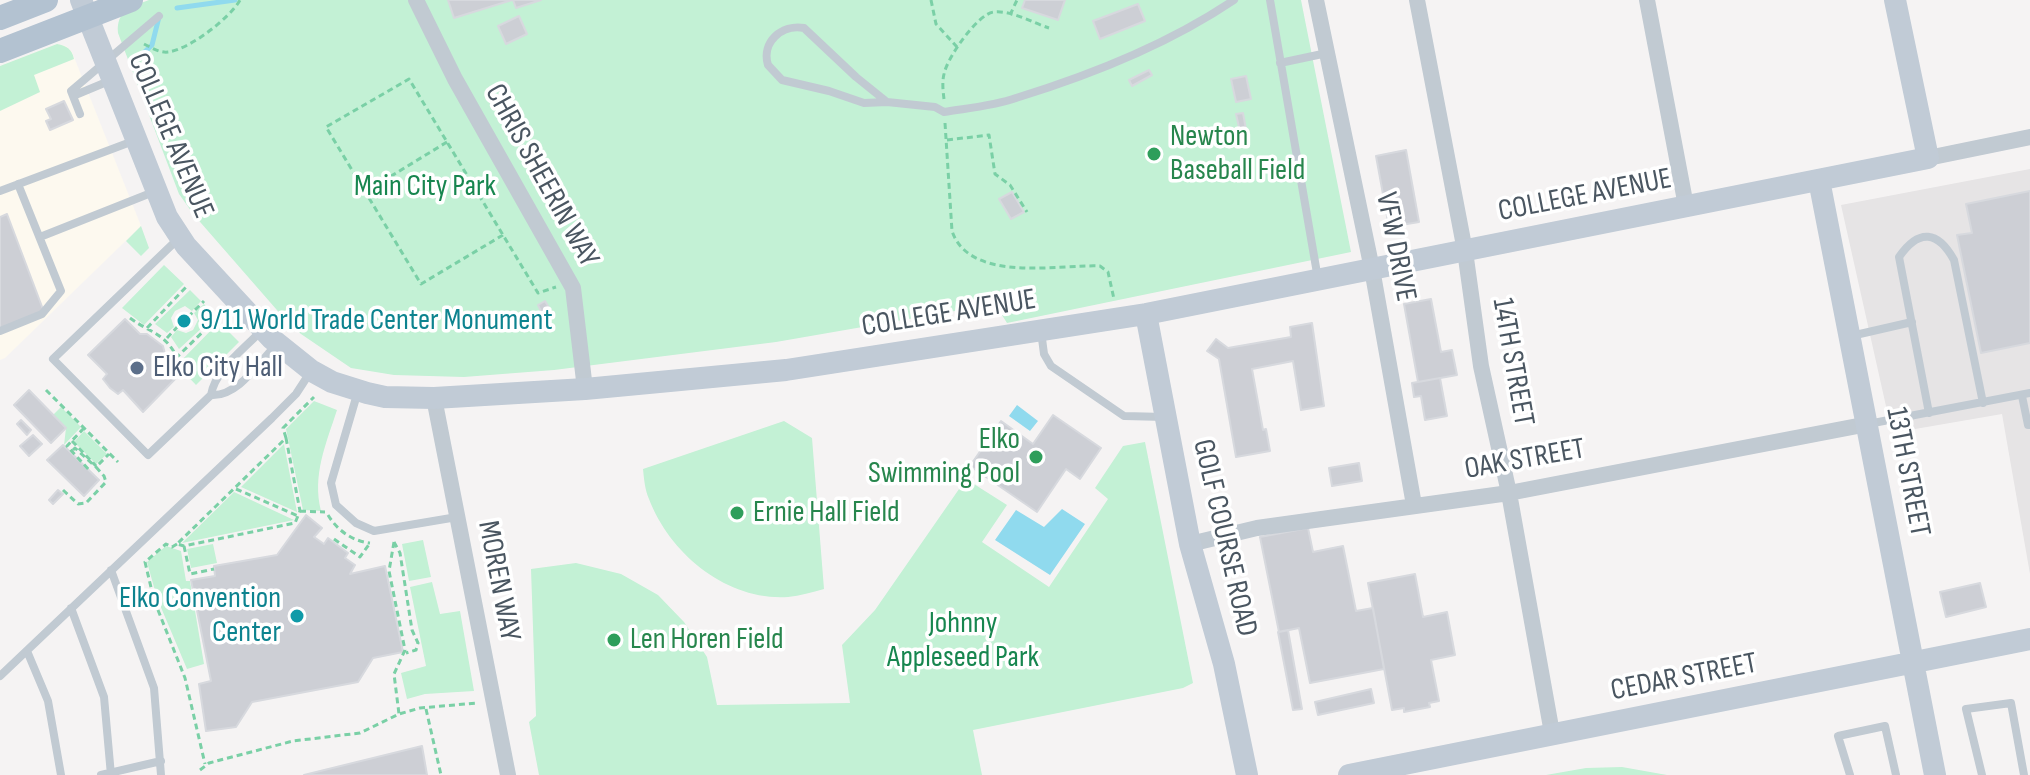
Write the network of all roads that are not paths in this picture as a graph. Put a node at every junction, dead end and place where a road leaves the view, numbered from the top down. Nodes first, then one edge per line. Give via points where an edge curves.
1 (46, 0) edge
2 (131, 0) edge
3 (416, 0) edge
4 (1215, 0) edge
5 (1234, 0) edge
6 (1270, 0) edge
7 (1316, 0) edge
8 (1417, 0) edge
9 (1647, 0) edge
10 (1895, 0) edge
11 (1224, 7) junction
12 (85, 9) edge
13 (159, 16) dead end
14 (0, 18) edge
15 (0, 51) edge
16 (1327, 53) junction
17 (1280, 63) junction
18 (109, 70) junction
19 (73, 96) junction
20 (887, 102) junction
21 (80, 114) dead end
22 (2030, 137) edge
23 (137, 139) junction
24 (1928, 158) junction
25 (1819, 180) junction
26 (18, 184) junction
27 (0, 191) edge
28 (156, 191) junction
29 (1686, 206) junction
30 (40, 237) junction
31 (179, 237) junction
32 (1465, 251) junction
33 (1372, 269) junction
34 (1318, 280) junction
35 (1146, 314) junction
36 (1912, 322) junction
37 (0, 331) edge
38 (1041, 331) junction
39 (270, 336) junction
40 (1851, 336) junction
41 (312, 371) junction
42 (585, 389) junction
43 (358, 391) junction
44 (2026, 394) edge
45 (211, 395) junction
46 (434, 398) junction
47 (1983, 403) junction
48 (1929, 413) junction
49 (1166, 417) junction
50 (1868, 424) junction
51 (2030, 425) edge
52 (1509, 493) junction
53 (1414, 505) junction
54 (457, 517) junction
55 (1190, 544) junction
56 (111, 570) junction
57 (71, 608) junction
58 (2030, 639) edge
59 (27, 651) junction
60 (1915, 663) junction
61 (0, 676) edge
62 (1552, 733) junction
63 (161, 761) junction
64 (108, 774) edge
65 (61, 775) edge
66 (161, 775) edge
67 (508, 775) edge
68 (1247, 775) edge
69 (1349, 775) edge
70 (1850, 775) edge
71 (1896, 775) edge
72 (1935, 775) edge
73 (1982, 775) edge
74 (2024, 775) edge

1 - 14 main road
2 - 12 main road
3 - 42 street, CHRIS SHEERIN WAY via 571,282
4 - 11 lane
5 - 11 lane
6 - 17 lane
7 - 16 street, VFW DRIVE
8 - 32 street, 14TH STREET
9 - 29 street
10 - 24 street
11 - 20 lane via 1092,71 1016,98 944,112
12 - 15 main road
12 - 18 street, COLLEGE AVENUE
13 - 18 lane
16 - 17 lane
16 - 33 street, VFW DRIVE
17 - 34 lane
18 - 19 lane
18 - 19 lane via 71,91
18 - 23 street, COLLEGE AVENUE
19 - 21 lane
20 - 20 lane via 804,28 784,29 769,45 766,61 782,80 864,103
22 - 24 street, COLLEGE AVENUE
23 - 26 lane
23 - 28 street, COLLEGE AVENUE
24 - 25 street, COLLEGE AVENUE
25 - 29 street, COLLEGE AVENUE
25 - 40 street, 13TH STREET
26 - 27 lane
26 - 30 lane
28 - 30 lane
28 - 31 street, COLLEGE AVENUE
29 - 32 street, COLLEGE AVENUE
30 - 37 lane via 61,291 42,314
31 - 39 street, COLLEGE AVENUE
31 - 45 lane via 53,359 148,455
32 - 33 street, COLLEGE AVENUE
32 - 52 street, 14TH STREET via 1481,366
33 - 34 street, COLLEGE AVENUE
33 - 53 street, VFW DRIVE
34 - 35 street, COLLEGE AVENUE
35 - 38 street, COLLEGE AVENUE
35 - 49 street, GOLF COURSE ROAD
36 - 40 lane
36 - 47 lane via 1899,257 1919,238 1934,237 1954,260
36 - 48 lane
38 - 42 street, COLLEGE AVENUE via 786,370
38 - 49 lane via 1051,366 1124,416
39 - 41 street, COLLEGE AVENUE
39 - 45 lane via 219,375
39 - 45 lane via 233,390
40 - 50 street, 13TH STREET
41 - 43 street, COLLEGE AVENUE
41 - 56 lane via 272,418
42 - 46 street, COLLEGE AVENUE
43 - 46 street, COLLEGE AVENUE
43 - 54 lane via 331,483 336,505 374,531
44 - 47 lane
44 - 51 lane
46 - 54 street, MOREN WAY
47 - 48 lane
48 - 50 lane
49 - 55 street, GOLF COURSE ROAD
50 - 52 street, OAK STREET
50 - 60 street, 13TH STREET
52 - 53 street, OAK STREET
52 - 62 street, 14TH STREET
53 - 55 street, OAK STREET via 1257,528
54 - 67 street, MOREN WAY
55 - 68 street, GOLF COURSE ROAD via 1224,664
56 - 57 lane
56 - 63 lane via 154,688
57 - 59 lane
57 - 64 lane via 104,697
58 - 60 street, CEDAR STREET
59 - 61 lane
59 - 65 lane via 48,701
60 - 62 street, CEDAR STREET
60 - 72 street, 13TH STREET
62 - 69 street, CEDAR STREET
63 - 64 lane
63 - 66 lane
70 - 71 lane via 1838,736 1885,726
73 - 74 lane via 1966,709 2011,703

